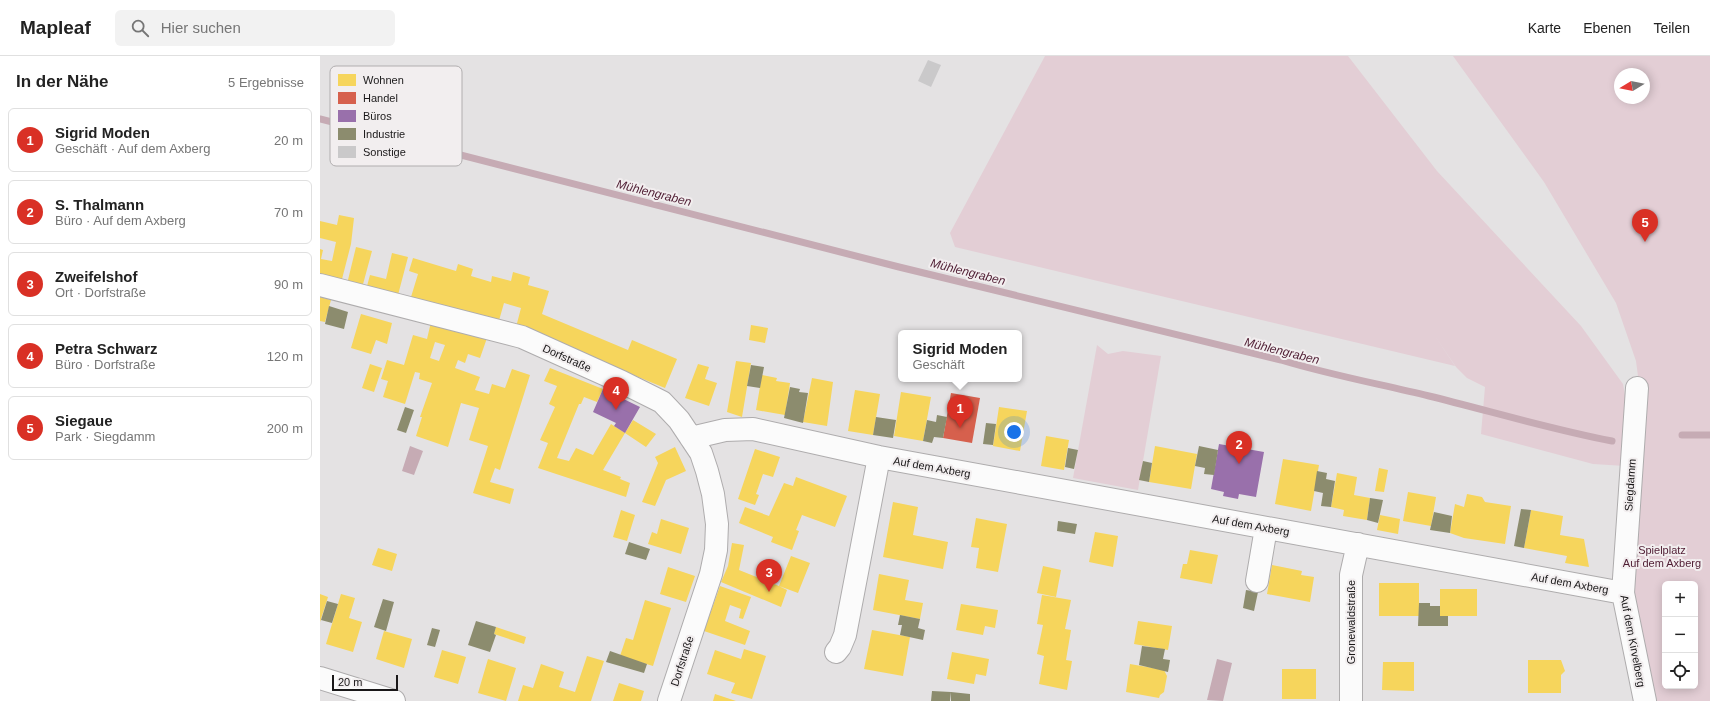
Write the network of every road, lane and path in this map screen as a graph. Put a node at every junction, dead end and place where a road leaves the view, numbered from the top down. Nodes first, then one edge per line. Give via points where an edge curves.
1 (320, 285) edge
2 (1637, 388) dead end
3 (691, 438) junction
4 (879, 457) junction
5 (1266, 528) junction
6 (1358, 544) junction
7 (1257, 580) dead end
8 (1623, 587) junction
9 (836, 652) dead end
10 (320, 678) edge
11 (394, 701) edge
12 (669, 701) edge
13 (1351, 701) edge
14 (1645, 701) edge

1 - 3 street, Dorfstraße via 522,337 662,402
2 - 8 street, Siegdamm
3 - 4 street, Auf dem Axberg via 725,430 753,429
3 - 12 street, Dorfstraße via 702,453 713,494 717,524 716,550 711,574
4 - 5 street, Auf dem Axberg
4 - 9 street, Auf dem Axberg via 845,635
5 - 6 street, Auf dem Axberg
5 - 7 street
6 - 8 street, Auf dem Axberg
6 - 13 street, Gronewaldstraße via 1351,575
8 - 14 street, Auf dem Kirvelberg
10 - 11 street

